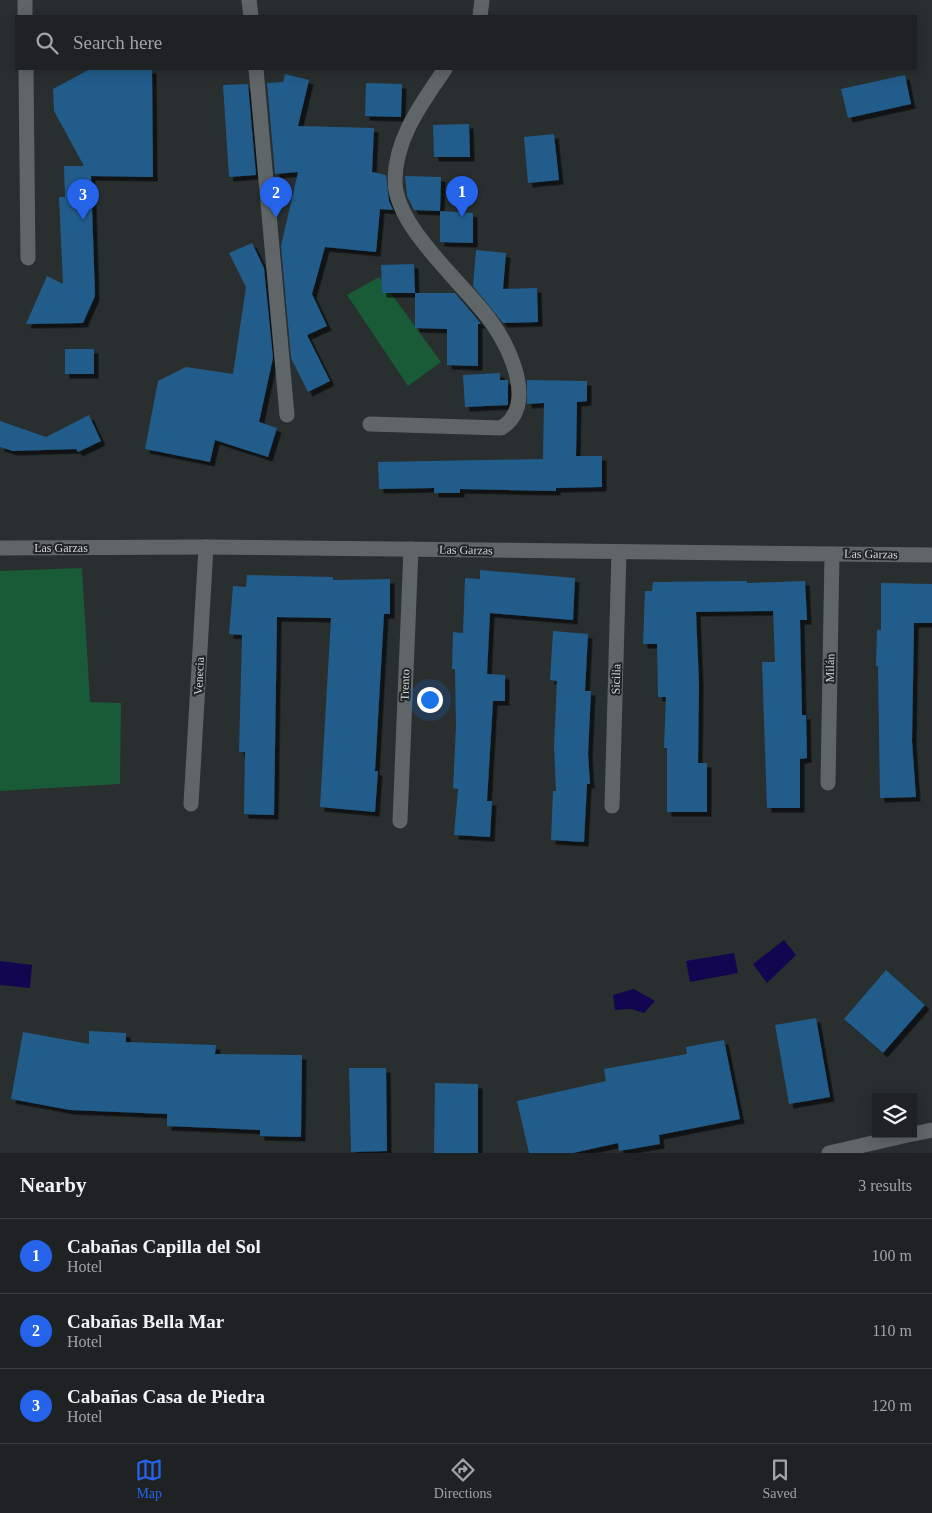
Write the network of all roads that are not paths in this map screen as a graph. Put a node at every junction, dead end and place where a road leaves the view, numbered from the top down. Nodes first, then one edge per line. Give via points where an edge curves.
1 (25, 0) edge
2 (249, 0) edge
3 (482, 0) edge
4 (25, 15) edge
5 (251, 15) edge
6 (480, 15) edge
7 (26, 70) edge
8 (256, 70) edge
9 (444, 70) edge
10 (28, 258) dead end
11 (287, 415) dead end
12 (370, 424) dead end
13 (206, 547) junction
14 (0, 548) edge
15 (411, 549) junction
16 (619, 552) junction
17 (832, 554) junction
18 (932, 555) edge
19 (828, 783) dead end
20 (191, 804) dead end
21 (612, 806) dead end
22 (400, 821) dead end
23 (932, 1130) edge
24 (917, 1133) edge
25 (895, 1138) edge
26 (829, 1153) edge

1 - 4 street
2 - 5 street
3 - 6 street
7 - 10 street
8 - 11 street
9 - 12 street via 405,134 395,181 397,195 402,210 417,233 493,324 518,378 520,397 517,410 508,424 501,428
13 - 14 street, Las Garzas
13 - 15 street, Las Garzas
13 - 20 street, Venecia
15 - 16 street, Las Garzas
15 - 22 street, Trento
16 - 17 street, Las Garzas
16 - 21 street, Sicilia
17 - 18 street, Las Garzas
17 - 19 street, Milán
23 - 24 street
25 - 26 street

